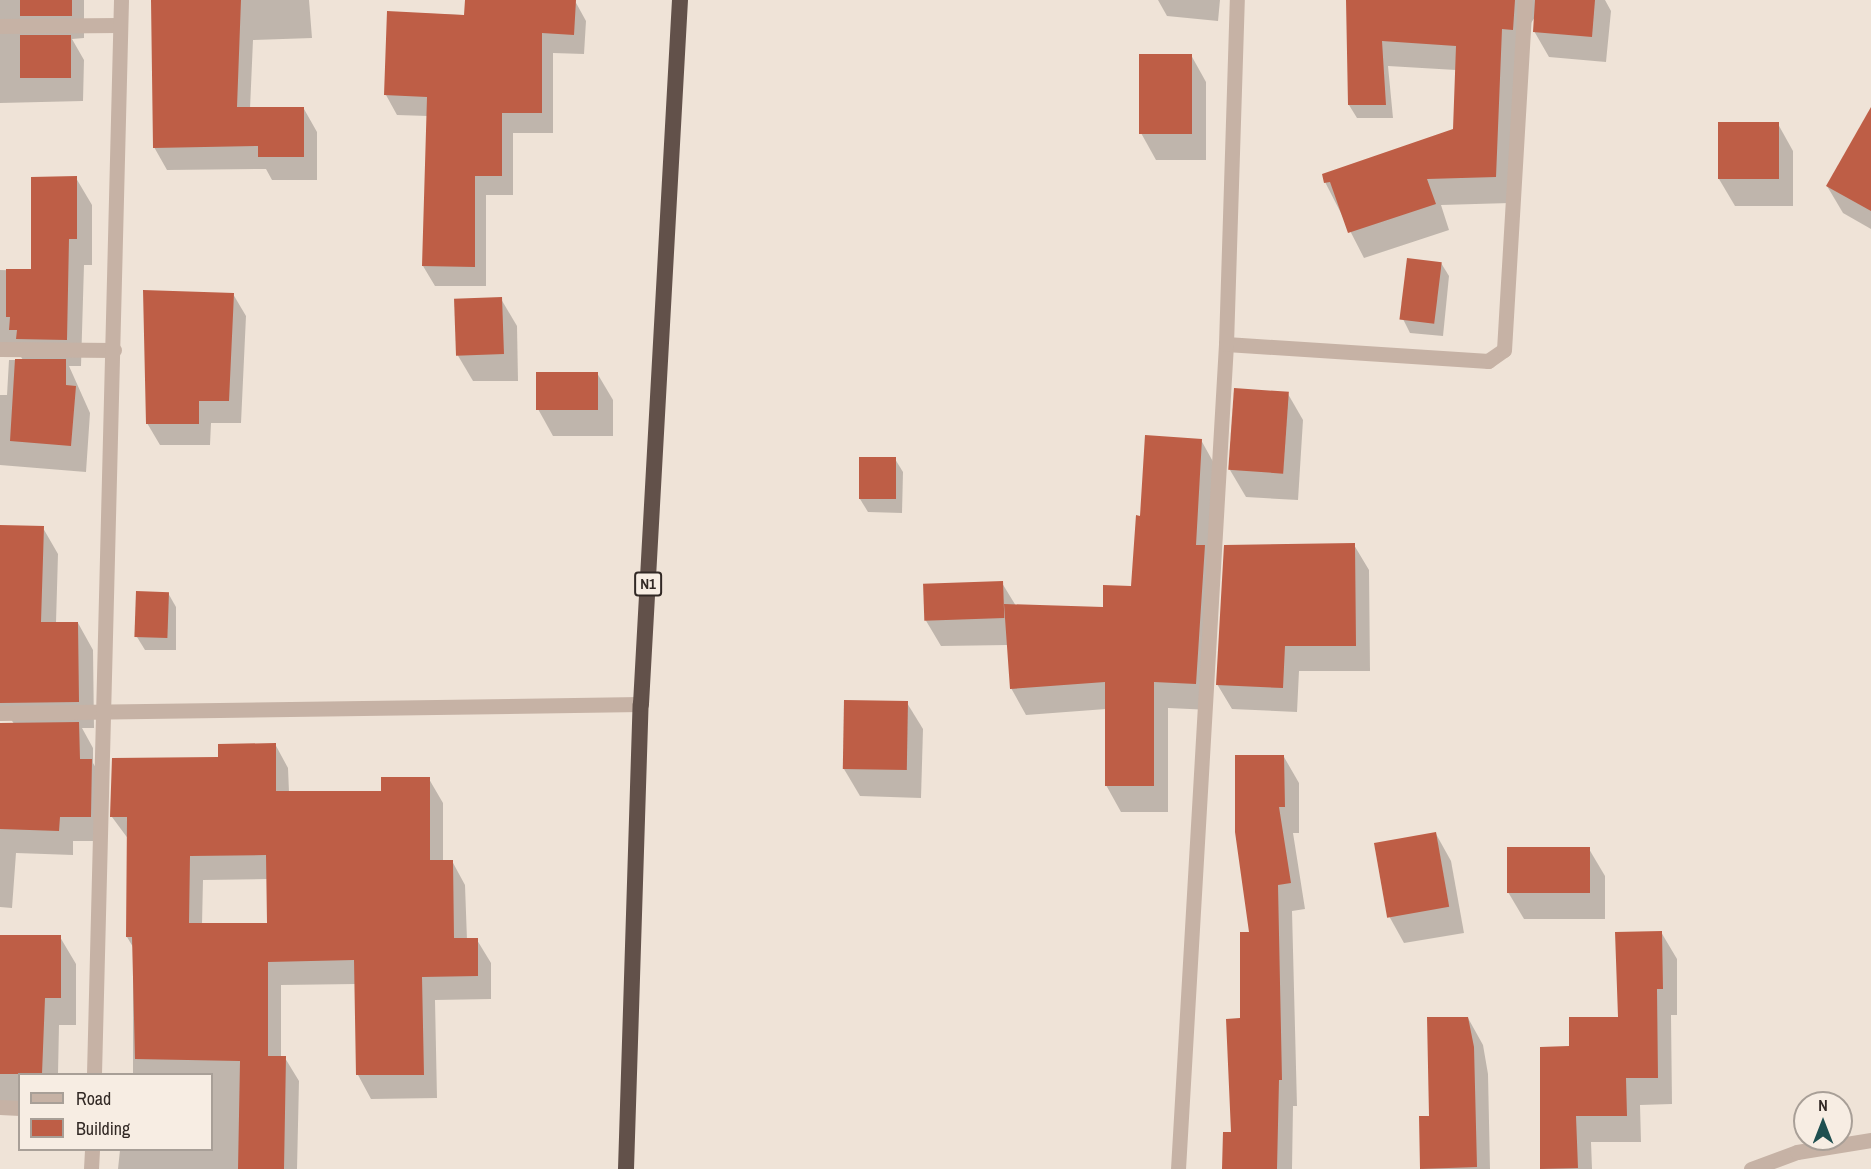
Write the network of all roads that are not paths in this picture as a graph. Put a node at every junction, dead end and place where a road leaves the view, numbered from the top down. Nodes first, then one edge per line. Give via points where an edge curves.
1 (121, 0) edge
2 (680, 0) edge
3 (1237, 0) edge
4 (1525, 0) edge
5 (119, 25) junction
6 (0, 26) edge
7 (1226, 344) junction
8 (0, 349) edge
9 (114, 350) junction
10 (641, 704) junction
11 (0, 713) edge
12 (102, 714) junction
13 (94, 1073) edge
14 (0, 1107) edge
15 (18, 1108) edge
16 (1871, 1140) edge
17 (92, 1151) edge
18 (91, 1169) edge
19 (626, 1169) edge
20 (1178, 1169) edge
21 (1751, 1169) edge

1 - 5 street
2 - 10 highway, N1
3 - 7 street
4 - 7 street via 1504,350 1488,361
5 - 6 street
5 - 9 street
7 - 20 street
8 - 9 street
9 - 12 street
10 - 12 street
10 - 19 highway, N1
11 - 12 street
12 - 13 street
14 - 15 street
16 - 21 street via 1797,1152
17 - 18 street

